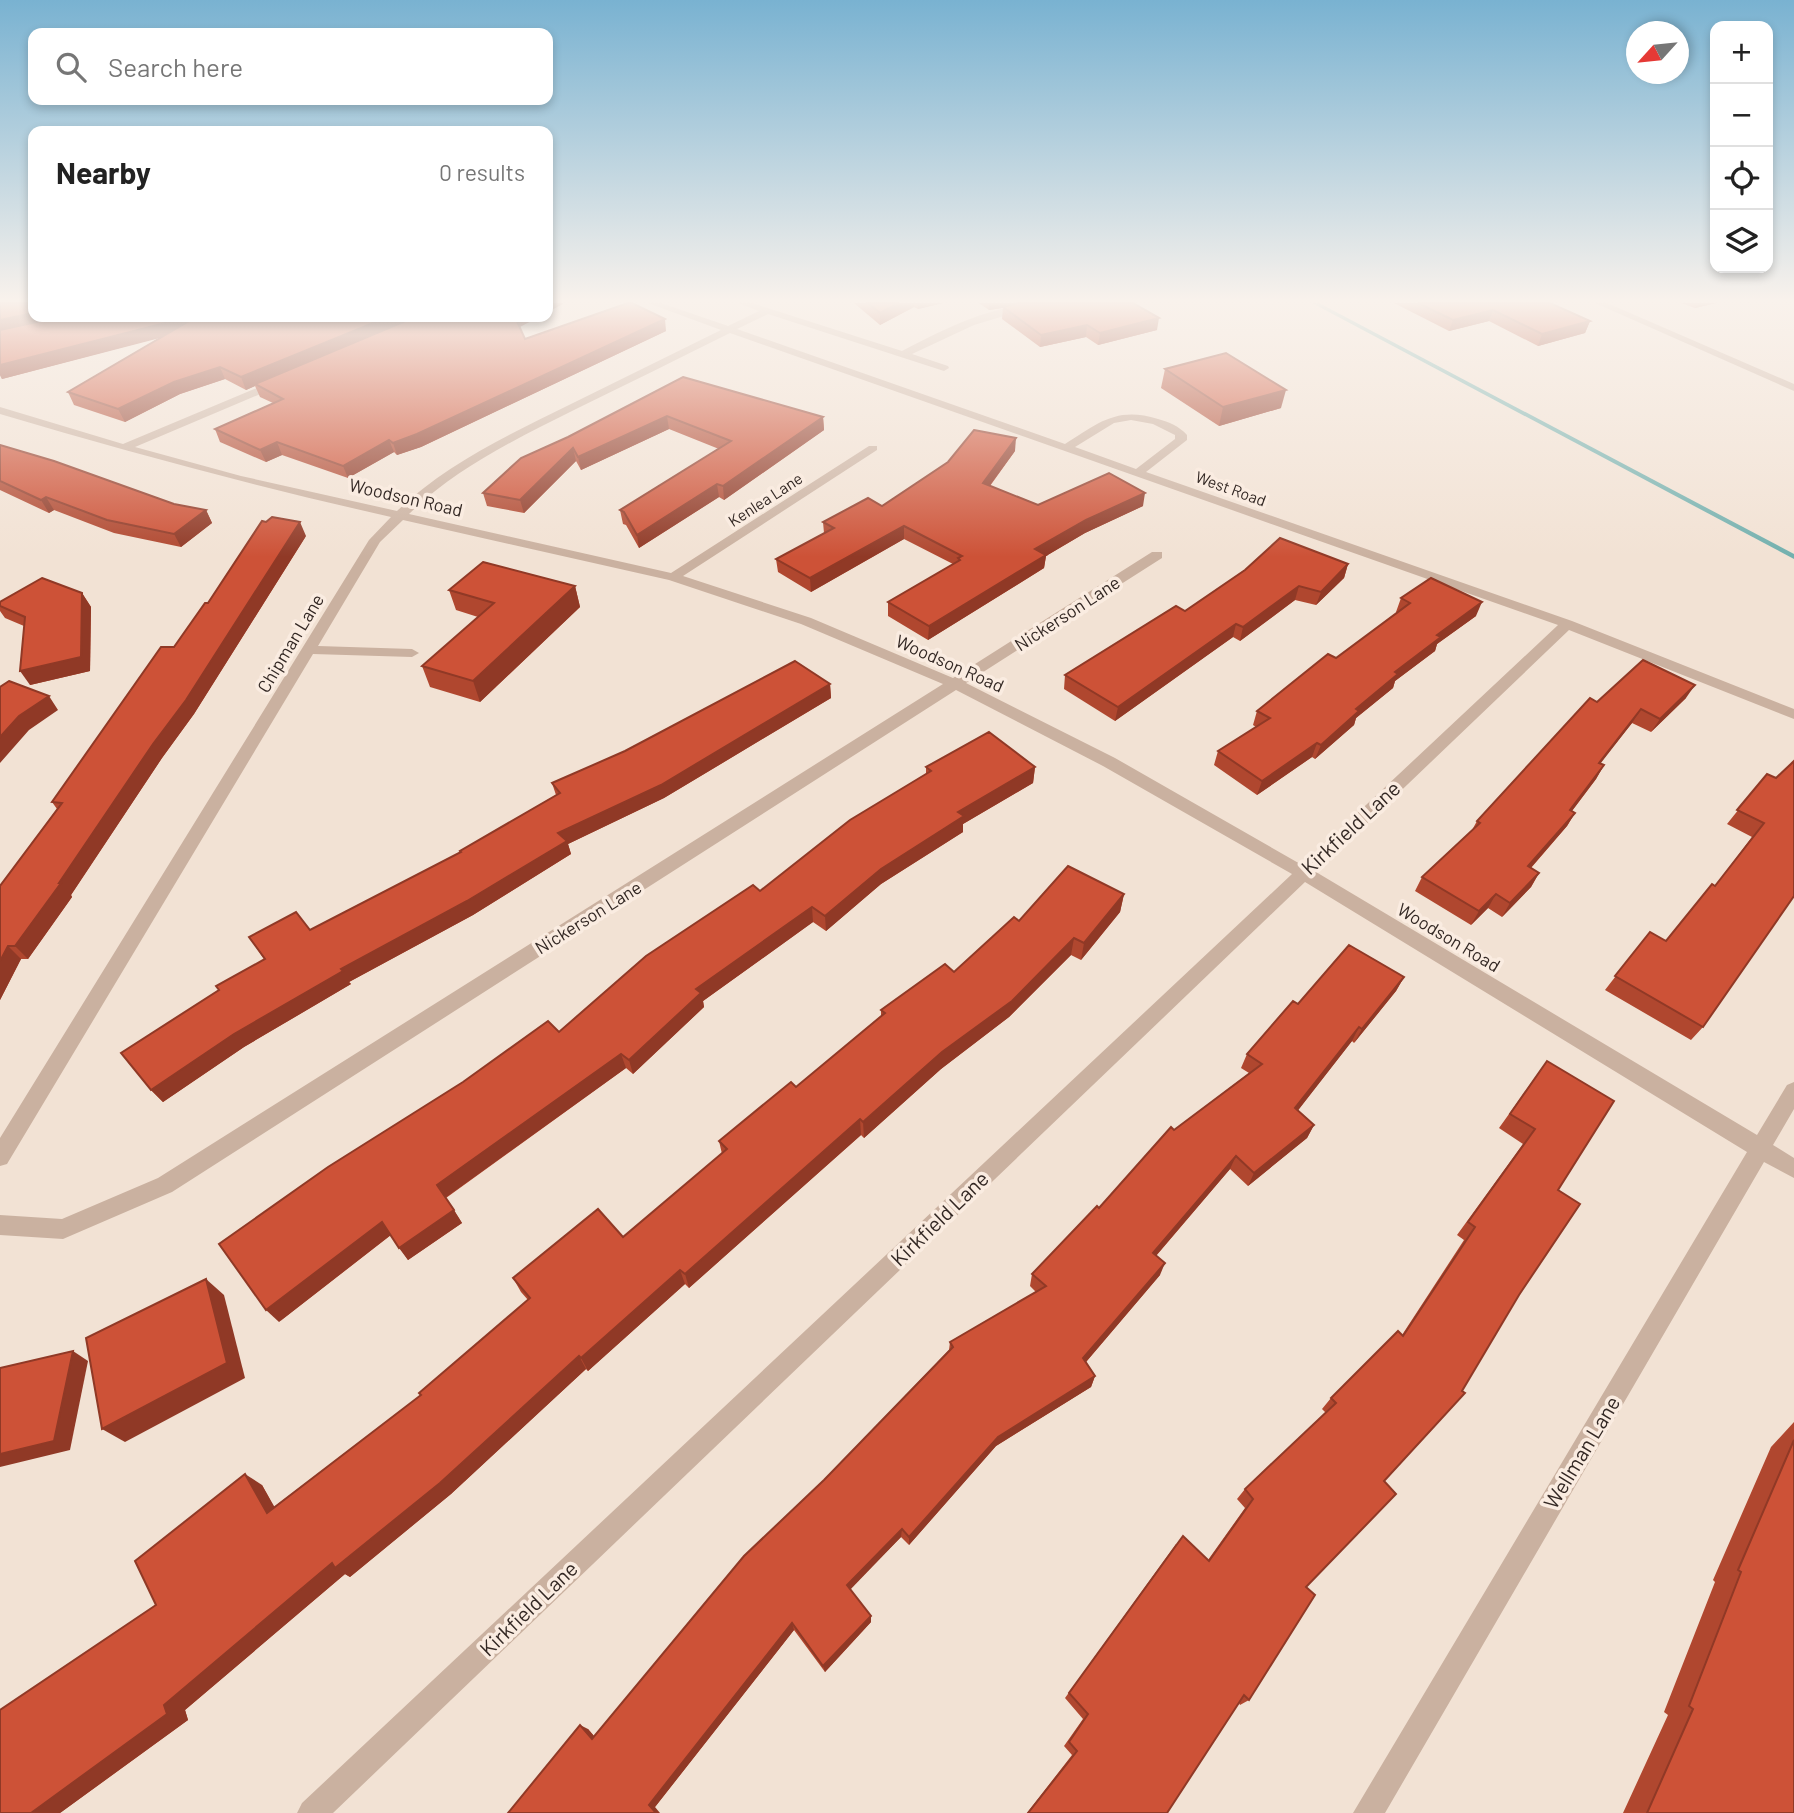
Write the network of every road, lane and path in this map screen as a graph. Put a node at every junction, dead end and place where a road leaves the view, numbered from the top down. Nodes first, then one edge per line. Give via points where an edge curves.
1 (267, 388) edge
2 (612, 388) edge
3 (898, 388) edge
4 (0, 410) edge
5 (1068, 447) junction
6 (124, 448) junction
7 (873, 449) dead end
8 (1139, 472) junction
9 (400, 516) junction
10 (1157, 555) dead end
11 (673, 577) junction
12 (1567, 624) junction
13 (308, 650) junction
14 (412, 653) dead end
15 (956, 684) junction
16 (1794, 714) edge
17 (1302, 873) junction
18 (1794, 1091) edge
19 (1760, 1149) junction
20 (0, 1157) edge
21 (1794, 1170) edge
22 (0, 1225) edge
23 (312, 1813) edge
24 (1368, 1813) edge

1 - 6 street
2 - 9 street, Chipman Lane via 474,459 425,491
3 - 5 street, West Road
4 - 6 street, Woodson Road
5 - 8 street, West Road
5 - 8 street via 1127,415 1177,429 1181,440
6 - 9 street, Woodson Road
7 - 11 street, Kenlea Lane
8 - 12 street, West Road
9 - 11 street, Woodson Road
9 - 13 street, Chipman Lane via 375,540
10 - 15 street, Nickerson Lane
11 - 15 street, Woodson Road via 806,621
12 - 16 street, West Road
12 - 17 street, Kirkfield Lane
13 - 14 street
13 - 20 street, Chipman Lane
15 - 17 street, Woodson Road via 1110,762
15 - 22 street, Nickerson Lane via 165,1185 63,1229
17 - 19 street, Woodson Road
17 - 23 street, Kirkfield Lane
18 - 19 street, Wellman Lane
19 - 21 street, Woodson Road
19 - 24 street, Wellman Lane

